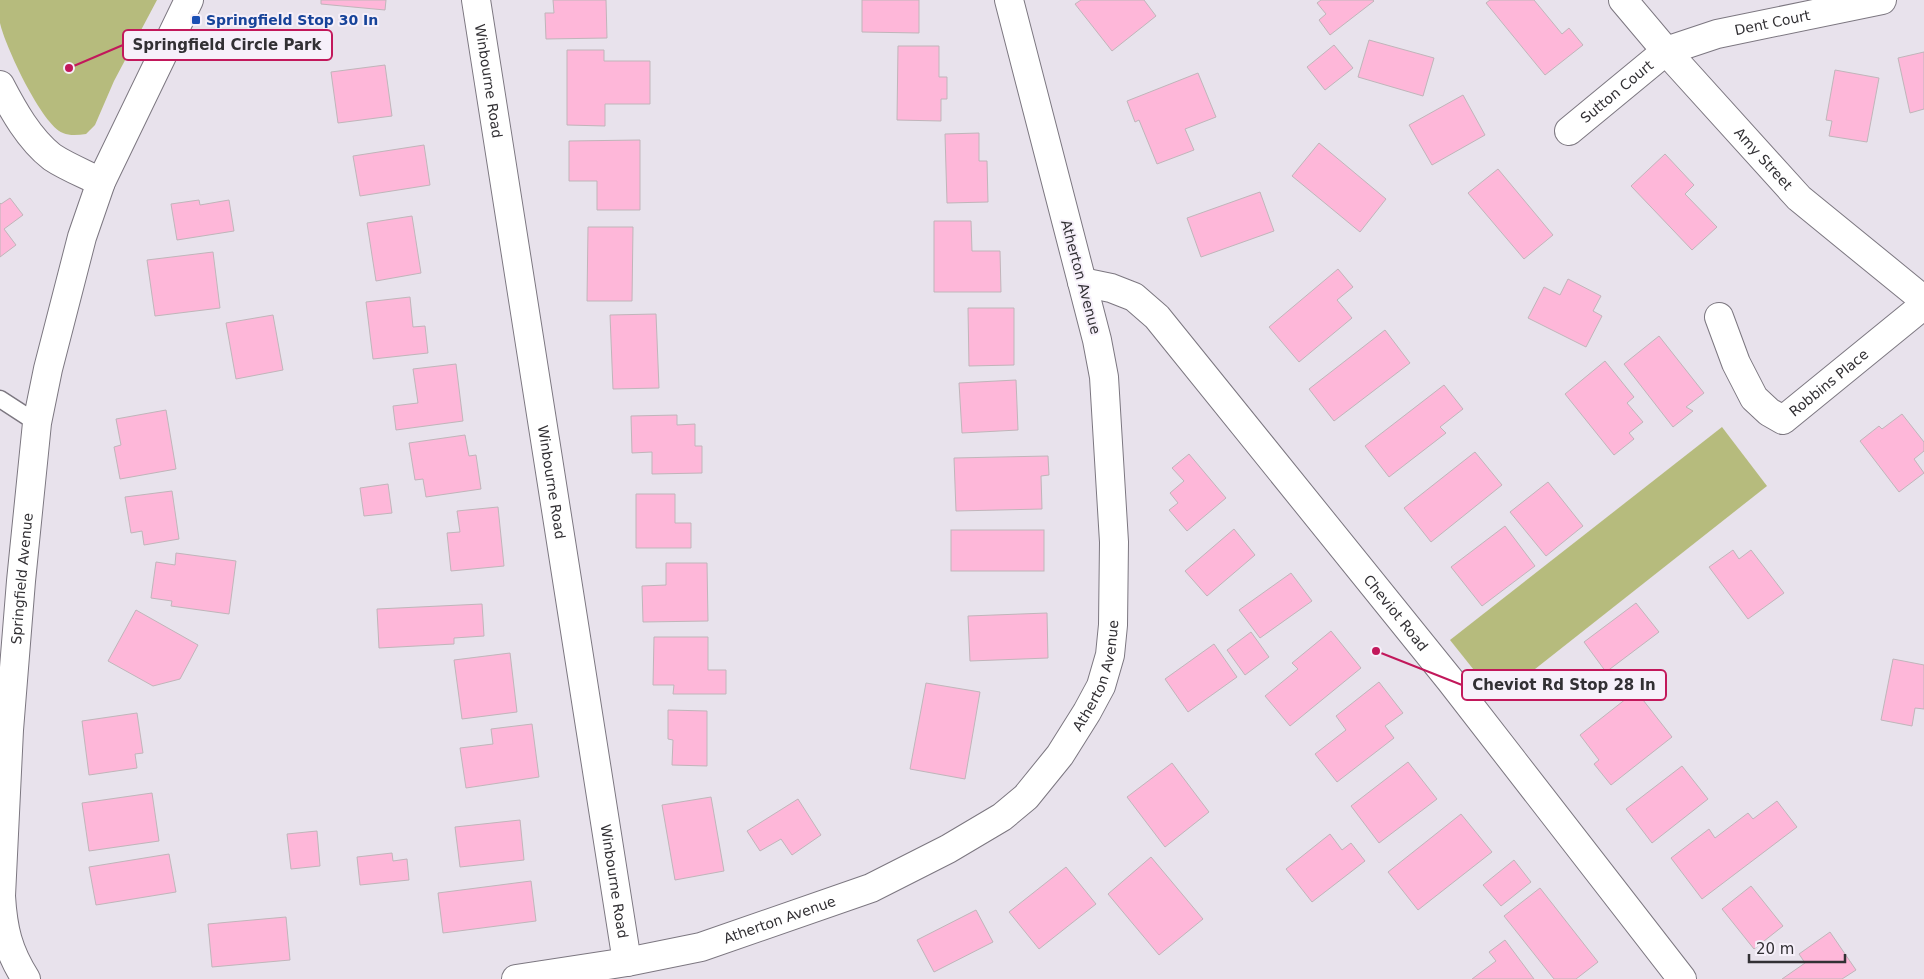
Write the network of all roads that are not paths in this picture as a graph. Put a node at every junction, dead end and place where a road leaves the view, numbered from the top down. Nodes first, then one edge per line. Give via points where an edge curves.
1 (189, 0) edge
2 (476, 0) edge
3 (1009, 0) edge
4 (1623, 0) edge
5 (1882, 0) edge
6 (1666, 51) junction
7 (0, 85) edge
8 (1570, 131) dead end
9 (101, 182) junction
10 (1082, 282) junction
11 (1924, 300) edge
12 (1924, 305) edge
13 (1719, 318) dead end
14 (0, 399) edge
15 (37, 423) junction
16 (5, 729) edge
17 (627, 962) junction
18 (26, 979) edge
19 (516, 979) edge
20 (1682, 979) edge

1 - 9 street, Springfield Avenue
2 - 17 street, Winbourne Road
3 - 10 street, Atherton Avenue
4 - 6 street, Amy Street
5 - 6 street, Dent Court via 1717,34
6 - 8 street, Sutton Court
6 - 11 street, Amy Street via 1799,198
7 - 9 street via 12,108 52,156
9 - 15 street, Springfield Avenue via 75,265
10 - 17 street, Atherton Avenue via 1104,377 1114,542 1113,625 1110,655 1101,686 1060,755 1026,797 1002,817 871,888 700,947
10 - 20 street, Cheviot Road via 1134,297 1157,317 1450,680
12 - 13 street, Robbins Place via 1783,420 1754,398
14 - 15 lane
15 - 16 street, Springfield Avenue
16 - 18 street, Springfield Avenue via 2,921 15,961
17 - 19 street, Atherton Avenue

